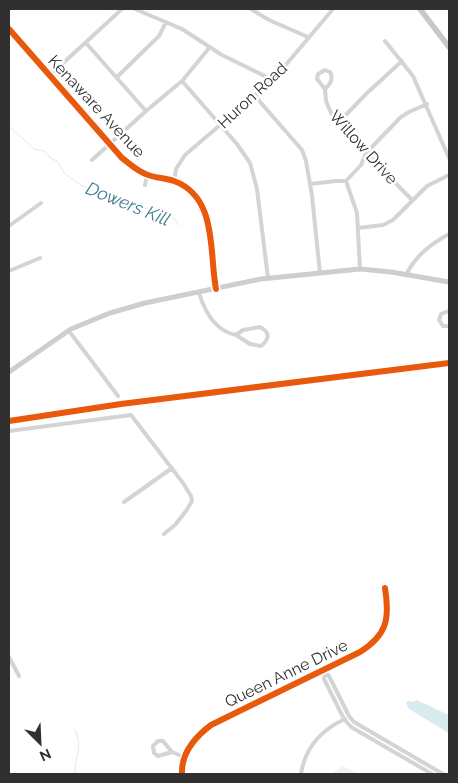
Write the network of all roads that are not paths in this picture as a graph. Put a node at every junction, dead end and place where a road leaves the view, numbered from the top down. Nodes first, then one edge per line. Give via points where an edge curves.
1 (122, 9) edge
2 (135, 9) edge
3 (251, 9) edge
4 (333, 9) edge
5 (420, 9) edge
6 (257, 10) edge
7 (166, 22) junction
8 (9, 29) edge
9 (308, 37) junction
10 (385, 41) dead end
11 (86, 43) junction
12 (210, 47) junction
13 (449, 47) edge
14 (402, 61) junction
15 (49, 76) junction
16 (117, 77) junction
17 (273, 80) junction
18 (182, 82) junction
19 (325, 89) junction
20 (255, 96) junction
21 (427, 104) junction
22 (146, 110) junction
23 (338, 122) junction
24 (220, 126) junction
25 (110, 144) junction
26 (366, 153) junction
27 (449, 158) edge
28 (92, 160) dead end
29 (147, 175) junction
30 (449, 175) edge
31 (174, 181) junction
32 (346, 181) junction
33 (310, 184) junction
34 (145, 185) dead end
35 (412, 200) junction
36 (41, 203) dead end
37 (9, 226) edge
38 (358, 228) junction
39 (449, 234) edge
40 (40, 258) dead end
41 (360, 270) junction
42 (9, 271) edge
43 (320, 273) junction
44 (406, 274) junction
45 (268, 278) junction
46 (449, 282) edge
47 (216, 289) junction
48 (199, 293) junction
49 (449, 309) edge
50 (449, 326) edge
51 (68, 331) junction
52 (236, 335) junction
53 (9, 372) edge
54 (118, 396) dead end
55 (9, 431) edge
56 (172, 468) junction
57 (124, 502) dead end
58 (164, 534) dead end
59 (385, 588) dead end
60 (9, 657) edge
61 (324, 671) junction
62 (19, 676) dead end
63 (347, 718) junction
64 (172, 752) junction
65 (184, 757) junction
66 (435, 773) edge
67 (182, 774) edge
68 (301, 774) edge
69 (443, 774) edge

1 - 11 street
2 - 7 street
3 - 6 street
4 - 9 street, Huron Road
5 - 13 main road
6 - 9 street via 269,20
7 - 12 street
7 - 16 street via 159,36
8 - 15 street, Kenaware Avenue
9 - 17 street, Huron Road
10 - 14 street
11 - 15 street
11 - 16 street
12 - 17 street
12 - 18 street
14 - 21 street
14 - 23 street
15 - 25 street, Kenaware Avenue
16 - 22 street
17 - 20 street, Huron Road
18 - 22 street
18 - 24 street
19 - 19 street, Willow Drive via 332,78 325,70 318,74 317,79
19 - 23 street, Willow Drive via 327,106
20 - 24 street, Huron Road
20 - 33 street via 302,150
21 - 26 street via 401,117
21 - 27 street
22 - 25 street
23 - 26 street, Willow Drive
24 - 31 street, Huron Road via 185,155 176,169
24 - 45 street via 250,163 254,174
25 - 28 street
25 - 29 street, Kenaware Avenue via 133,167
26 - 32 street via 361,165
26 - 35 street, Willow Drive
29 - 31 street, Kenaware Avenue
29 - 34 street
30 - 35 street via 427,186
31 - 47 street, Kenaware Avenue via 195,196 206,215
32 - 33 street
32 - 38 street via 356,207
33 - 43 street
35 - 38 street via 388,223
36 - 37 street
38 - 41 street
39 - 44 street via 421,253
40 - 42 street
41 - 43 main road
41 - 44 main road
43 - 45 main road
44 - 46 main road
45 - 47 main road
47 - 48 main road
48 - 51 main road via 110,313
48 - 52 street via 208,315 224,331
49 - 50 street via 441,314 439,320 442,326
51 - 53 main road
51 - 54 street
52 - 52 street via 256,346 261,346 268,337 260,327 242,330
55 - 56 street via 131,415
56 - 57 street
56 - 58 street via 189,491 192,502
59 - 61 street, Queen Anne Drive via 388,615 377,638 360,652
60 - 62 street
61 - 63 street, Queen Anne Drive via 324,678
61 - 65 street, Queen Anne Drive via 211,725 198,735
63 - 66 street
63 - 68 street via 314,741 305,756
64 - 64 street via 158,756 152,746 163,741
64 - 65 street
65 - 67 street, Queen Anne Drive
66 - 69 street

